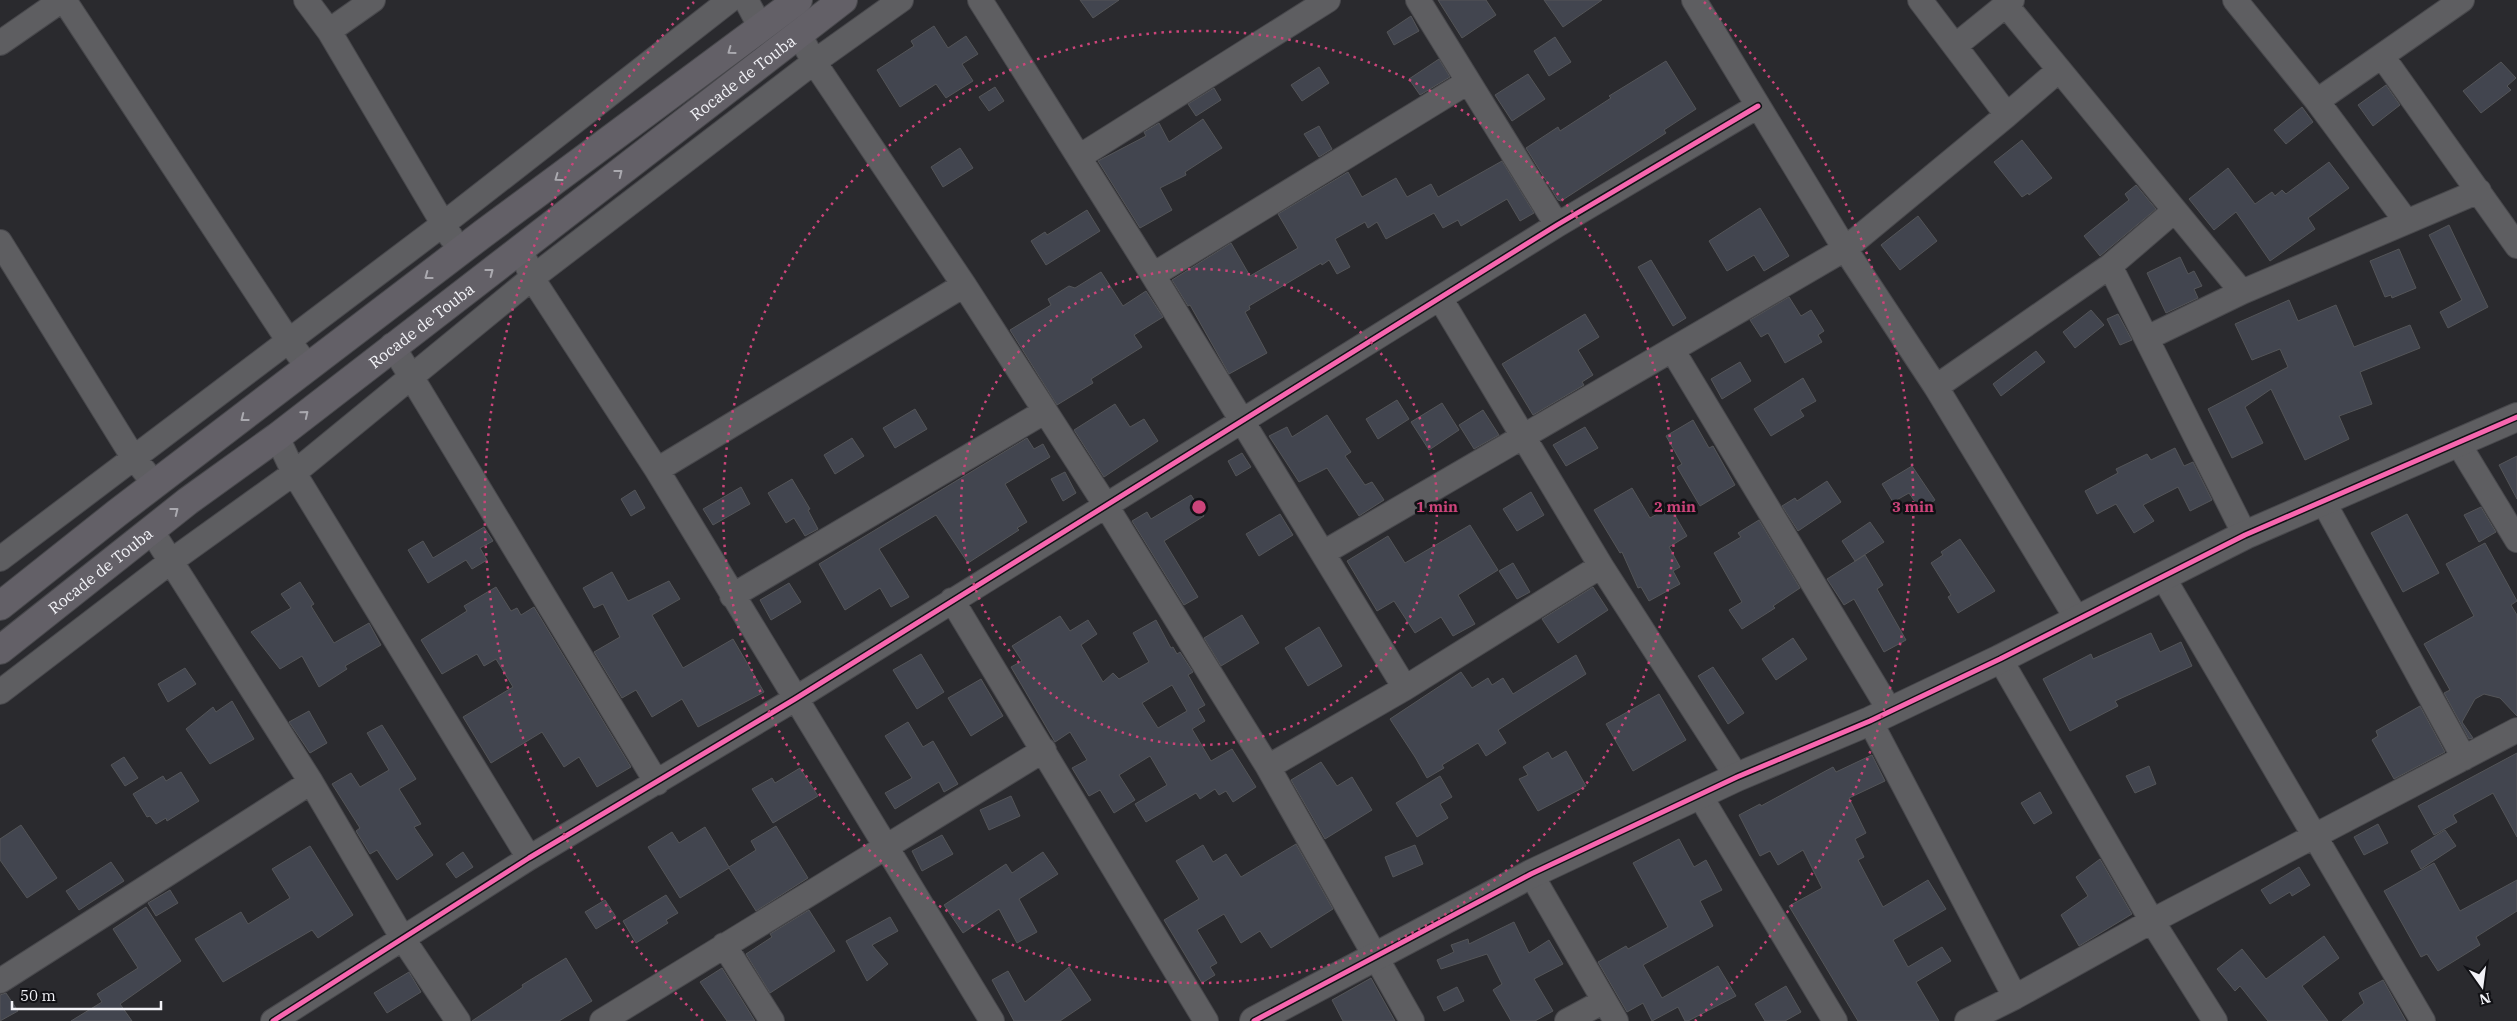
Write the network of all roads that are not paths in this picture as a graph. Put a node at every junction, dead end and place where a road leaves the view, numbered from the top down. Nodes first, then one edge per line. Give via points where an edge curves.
1 (63, 0) edge
2 (306, 0) edge
3 (374, 0) edge
4 (730, 0) edge
5 (746, 0) edge
6 (798, 0) edge
7 (843, 0) edge
8 (901, 0) edge
9 (980, 0) edge
10 (1328, 0) edge
11 (1418, 0) edge
12 (1920, 0) edge
13 (2235, 0) edge
14 (2462, 0) edge
15 (1697, 1) edge
16 (2009, 2) edge
17 (761, 28) junction
18 (329, 31) junction
19 (799, 34) junction
20 (0, 43) edge
21 (1955, 46) junction
22 (2382, 56) junction
23 (814, 62) junction
24 (2059, 70) junction
25 (1468, 82) junction
26 (2317, 101) junction
27 (1758, 106) junction
28 (2007, 115) junction
29 (1079, 157) junction
30 (2480, 191) junction
31 (2174, 211) junction
32 (2406, 221) junction
33 (442, 225) junction
34 (1557, 225) junction
35 (2517, 246) edge
36 (521, 249) junction
37 (1845, 249) junction
38 (461, 250) junction
39 (3, 253) edge
40 (2110, 266) junction
41 (1153, 275) junction
42 (532, 278) junction
43 (964, 285) junction
44 (2242, 292) junction
45 (1440, 298) junction
46 (2147, 338) junction
47 (288, 340) junction
48 (392, 345) junction
49 (1673, 351) junction
50 (308, 367) junction
51 (411, 379) junction
52 (1936, 387) junction
53 (1044, 412) junction
54 (2517, 416) edge
55 (1242, 423) junction
56 (277, 437) junction
57 (1523, 438) junction
58 (2458, 443) junction
59 (133, 457) junction
60 (657, 470) junction
61 (294, 473) junction
62 (155, 484) junction
63 (2323, 501) junction
64 (1105, 504) junction
65 (151, 530) junction
66 (2245, 535) junction
67 (2517, 540) edge
68 (1323, 553) junction
69 (0, 559) edge
70 (170, 562) junction
71 (1601, 566) junction
72 (2163, 577) junction
73 (732, 596) junction
74 (952, 600) junction
75 (0, 606) edge
76 (2076, 619) junction
77 (0, 650) edge
78 (2000, 659) junction
79 (1405, 688) junction
80 (0, 692) edge
81 (795, 699) junction
82 (1880, 716) junction
83 (2517, 730) edge
84 (1044, 750) junction
85 (2464, 758) junction
86 (1268, 767) junction
87 (1737, 777) junction
88 (311, 782) junction
89 (657, 783) junction
90 (1700, 794) junction
91 (2314, 836) junction
92 (886, 846) junction
93 (529, 858) junction
94 (1531, 874) junction
95 (2152, 921) junction
96 (403, 939) junction
97 (724, 945) junction
98 (1376, 956) junction
99 (0, 982) edge
100 (2015, 997) junction
101 (1604, 1001) junction
102 (273, 1021) edge
103 (458, 1021) edge
104 (602, 1021) edge
105 (772, 1021) edge
106 (992, 1021) edge
107 (1206, 1021) edge
108 (1254, 1021) edge
109 (1412, 1021) edge
110 (1567, 1021) edge
111 (1616, 1021) edge
112 (1835, 1021) edge
113 (1967, 1021) edge
114 (2215, 1021) edge
115 (2423, 1021) edge

1 - 20 street
1 - 47 street
2 - 18 street
3 - 18 street
4 - 33 street
5 - 17 street
6 - 17 main road, Rocade de Touba
7 - 19 main road, Rocade de Touba
8 - 23 street
9 - 29 street
10 - 29 street
11 - 25 street
12 - 21 street
13 - 26 street
14 - 22 street
15 - 27 street
16 - 21 street
16 - 24 street
17 -> 38 main road, Rocade de Touba
18 - 33 street
19 - 23 street
36 -> 19 main road, Rocade de Touba
21 - 28 street
22 - 26 street
22 - 30 street
23 - 42 street
23 - 43 street
24 - 28 street
24 - 31 street
25 - 34 street
25 - 41 street
26 - 32 street
27 - 34 street
27 - 37 street
28 - 37 street
29 - 41 street
30 - 32 street
30 - 35 street
31 - 40 street
31 - 44 street
32 - 44 street
33 - 38 street
33 - 47 street
34 - 45 street
36 - 42 street
48 -> 36 main road, Rocade de Touba
37 - 49 street
37 - 52 street
38 -> 50 main road, Rocade de Touba
39 - 59 street
40 - 46 street
40 - 52 street
41 - 55 street
42 - 51 street
42 - 60 street
43 - 53 street
43 - 60 street
44 - 46 street
45 - 55 street
45 - 57 street
46 - 66 street
47 - 50 street
47 - 59 street
48 - 51 street
56 -> 48 main road, Rocade de Touba
49 - 57 street
49 - 82 street
50 -> 62 main road, Rocade de Touba
51 - 61 street
51 - 89 street
52 - 76 street
53 - 64 street
53 - 73 street
54 - 58 street
55 - 64 street
55 - 68 street
56 - 61 street
65 -> 56 main road, Rocade de Touba
57 - 68 street
57 - 71 street
58 - 63 street
58 - 67 street
59 - 62 street
59 - 69 street
60 - 73 street
61 - 70 street
61 - 93 street
62 - 75 main road, Rocade de Touba
63 - 66 street
63 - 85 street
64 - 74 street
64 - 86 street
65 - 70 street
65 - 77 main road, Rocade de Touba
66 - 72 street
68 - 79 street
70 - 80 street
70 - 88 street
71 - 79 street
71 - 87 street
72 - 76 street
72 - 91 street
73 - 81 street
74 - 81 street
74 - 84 street
76 - 78 street
78 - 82 street
78 - 95 street
79 - 86 street
81 - 89 street
81 - 92 street
82 - 87 street
82 - 100 street
83 - 85 street
84 - 92 street
84 - 107 street
85 - 91 street
86 - 98 street
87 - 90 street
88 - 96 street
88 - 99 street
89 - 93 street
90 - 94 street
90 - 112 street
91 - 95 street
91 - 115 street
92 - 97 street
92 - 106 street
93 - 96 street
94 - 98 street
94 - 101 street
95 - 100 street
95 - 114 street
96 - 102 street
96 - 103 street
97 - 104 street
97 - 105 street
98 - 108 street
98 - 109 street
100 - 113 street
101 - 110 street
101 - 111 street

